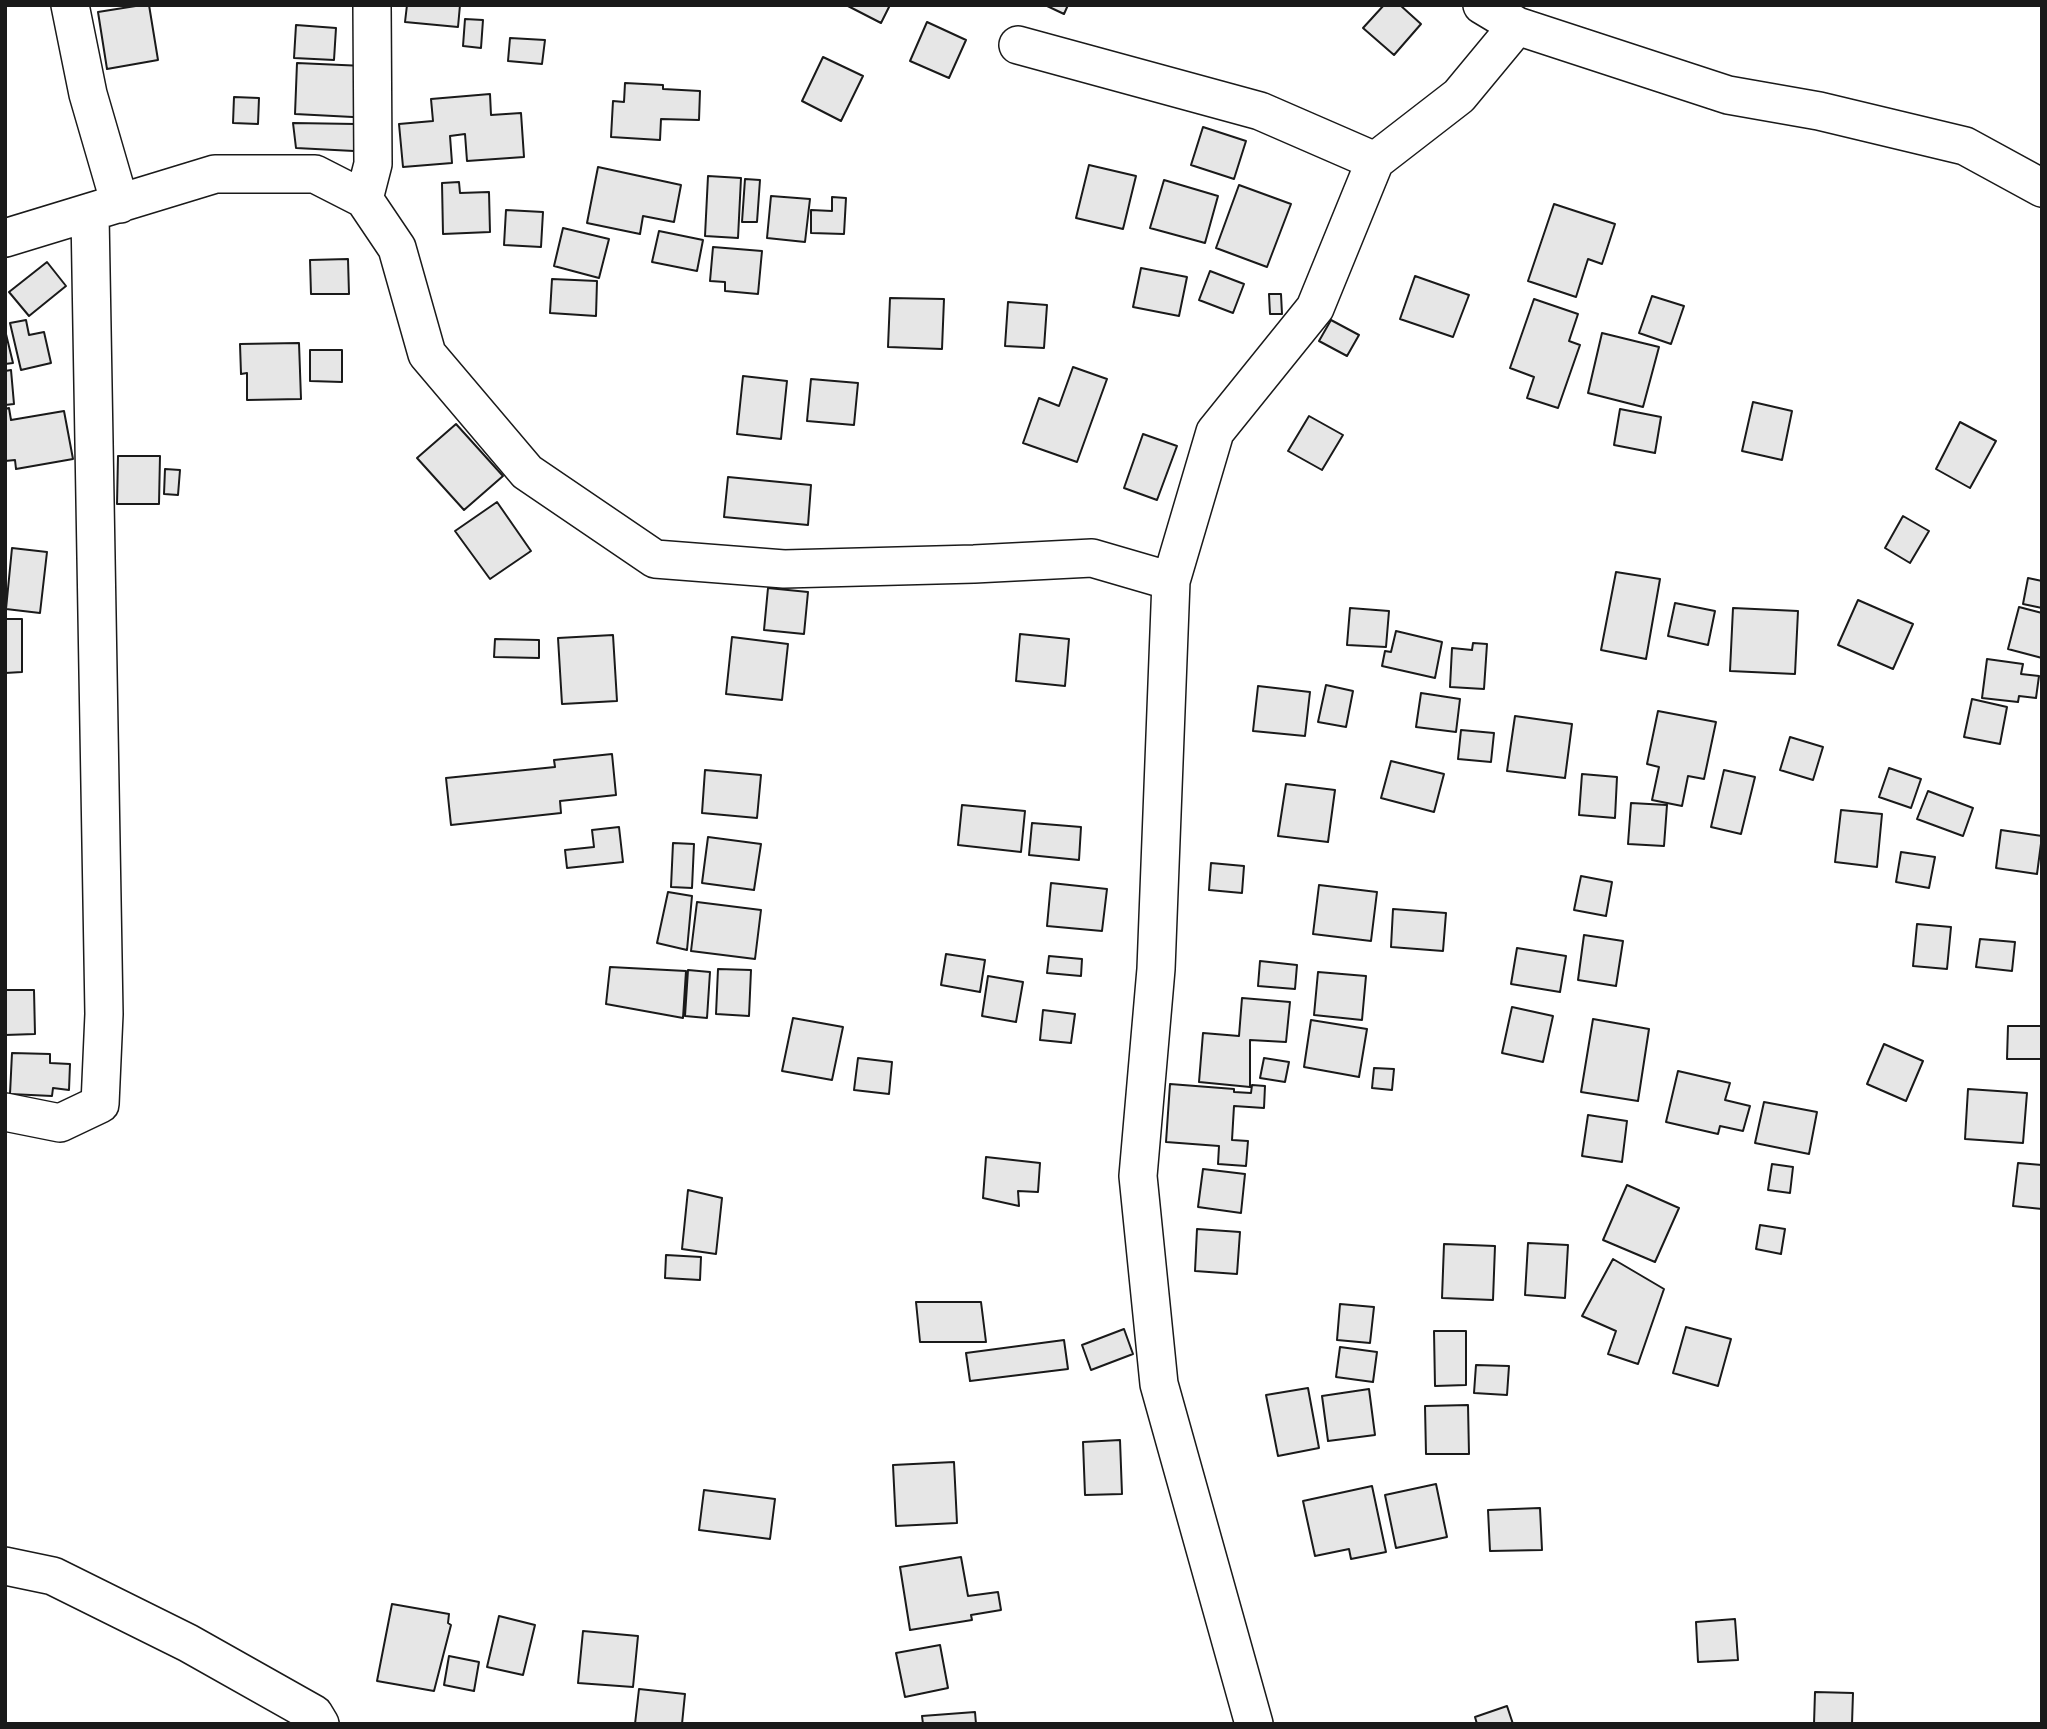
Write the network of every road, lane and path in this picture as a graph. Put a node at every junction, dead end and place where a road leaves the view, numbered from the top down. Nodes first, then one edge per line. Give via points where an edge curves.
1 (70, 5) edge
2 (372, 5) edge
3 (1482, 5) edge
4 (1517, 26) junction
5 (1018, 45) dead end
6 (1375, 161) junction
7 (2042, 188) edge
8 (364, 199) junction
9 (105, 209) junction
10 (5, 238) edge
11 (1171, 581) junction
12 (5, 1112) edge
13 (5, 1566) edge
14 (320, 1724) edge
15 (1254, 1724) edge

1 - 9 street
2 - 8 street via 373,164
3 - 4 street
4 - 6 street via 1459,96
4 - 7 street via 1728,95 1819,111 1965,146
5 - 6 street via 1260,111
6 - 11 street via 1315,308 1215,432
8 - 9 street via 314,174 215,174
8 - 11 street via 397,248 427,354 527,472 655,559 784,569 1092,558
9 - 10 street
9 - 12 street via 100,1104 60,1123
11 - 15 street via 1156,969 1138,1176 1159,1384
13 - 14 street via 53,1576 188,1643 314,1714

